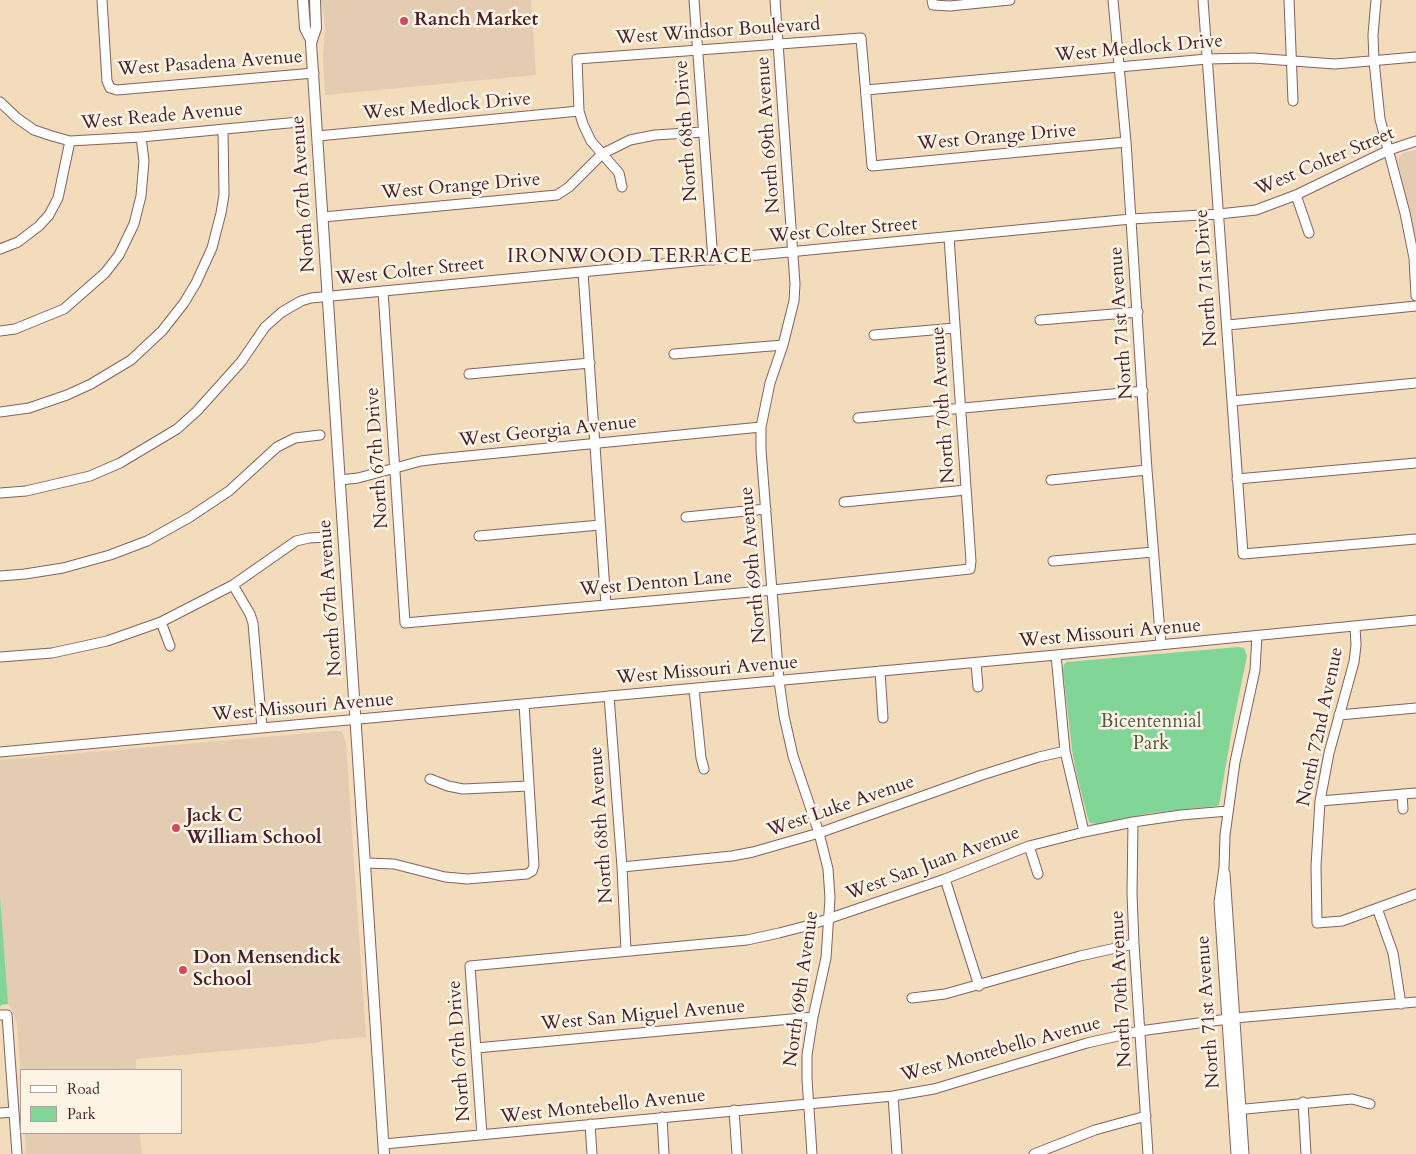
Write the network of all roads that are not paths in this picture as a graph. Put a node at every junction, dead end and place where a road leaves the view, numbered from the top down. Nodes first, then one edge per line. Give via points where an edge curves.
1 (102, 0) edge
2 (303, 0) edge
3 (314, 0) edge
4 (694, 0) edge
5 (775, 0) edge
6 (1010, 0) edge
7 (1114, 0) edge
8 (1203, 0) edge
9 (1289, 0) edge
10 (1376, 0) edge
11 (932, 3) edge
12 (311, 40) junction
13 (778, 43) junction
14 (697, 50) junction
15 (1416, 56) edge
16 (1208, 59) junction
17 (1374, 61) junction
18 (1292, 62) junction
19 (1119, 66) junction
20 (314, 73) junction
21 (866, 90) junction
22 (1293, 101) dead end
23 (0, 102) edge
24 (579, 111) junction
25 (3, 113) edge
26 (299, 122) dead end
27 (223, 129) junction
28 (703, 132) junction
29 (318, 136) junction
30 (142, 138) junction
31 (70, 141) junction
32 (1416, 141) edge
33 (1126, 142) junction
34 (1389, 150) junction
35 (602, 154) junction
36 (622, 187) dead end
37 (1296, 195) junction
38 (1219, 214) junction
39 (323, 217) junction
40 (1131, 219) junction
41 (1309, 234) dead end
42 (949, 237) junction
43 (0, 250) edge
44 (794, 252) junction
45 (713, 260) junction
46 (583, 272) junction
47 (383, 291) junction
48 (1416, 296) edge
49 (328, 297) junction
50 (1416, 306) edge
51 (1138, 312) junction
52 (1040, 320) dead end
53 (1228, 324) junction
54 (955, 328) junction
55 (0, 331) edge
56 (874, 335) dead end
57 (783, 344) junction
58 (674, 354) dead end
59 (590, 363) junction
60 (469, 374) dead end
61 (1416, 383) edge
62 (1143, 391) junction
63 (1232, 402) junction
64 (961, 409) junction
65 (0, 412) edge
66 (858, 418) dead end
67 (761, 427) junction
68 (320, 435) dead end
69 (594, 444) junction
70 (1416, 463) edge
71 (395, 468) junction
72 (1147, 470) junction
73 (1237, 479) junction
74 (340, 480) junction
75 (1051, 480) dead end
76 (966, 490) junction
77 (0, 493) edge
78 (844, 502) dead end
79 (766, 509) junction
80 (686, 517) dead end
81 (600, 525) junction
82 (479, 536) dead end
83 (327, 537) dead end
84 (1416, 538) edge
85 (1153, 552) junction
86 (1053, 561) dead end
87 (970, 569) joint
88 (0, 576) edge
89 (233, 585) junction
90 (773, 590) junction
91 (606, 605) junction
92 (1416, 620) edge
93 (161, 622) junction
94 (405, 623) joint
95 (1356, 627) junction
96 (1257, 636) junction
97 (1162, 645) junction
98 (170, 646) dead end
99 (1056, 655) junction
100 (0, 657) edge
101 (976, 662) junction
102 (880, 671) junction
103 (779, 681) junction
104 (694, 688) junction
105 (978, 688) dead end
106 (609, 696) junction
107 (524, 704) junction
108 (1416, 708) edge
109 (1339, 715) junction
110 (884, 718) dead end
111 (356, 720) junction
112 (262, 728) junction
113 (1065, 751) junction
114 (0, 752) edge
115 (704, 770) dead end
116 (430, 779) dead end
117 (529, 786) junction
118 (1416, 792) edge
119 (1402, 794) junction
120 (1320, 801) junction
121 (1403, 809) dead end
122 (1228, 811) junction
123 (1133, 822) junction
124 (1084, 832) junction
125 (820, 833) junction
126 (1029, 846) junction
127 (366, 863) junction
128 (622, 867) junction
129 (1038, 874) dead end
130 (945, 879) junction
131 (1416, 894) edge
132 (1377, 908) junction
133 (830, 918) junction
134 (1134, 944) junction
135 (626, 951) junction
136 (470, 966) joint
137 (979, 986) junction
138 (912, 998) dead end
139 (1416, 1002) edge
140 (1401, 1004) junction
141 (3, 1015) edge
142 (813, 1017) junction
143 (1231, 1019) junction
144 (1140, 1030) junction
145 (476, 1048) junction
146 (893, 1096) junction
147 (1303, 1102) junction
148 (808, 1103) junction
149 (1370, 1104) dead end
150 (734, 1110) junction
151 (1237, 1110) junction
152 (14, 1112) junction
153 (0, 1113) edge
154 (1146, 1116) junction
155 (662, 1117) junction
156 (590, 1124) junction
157 (482, 1135) junction
158 (384, 1149) edge
159 (17, 1154) edge
160 (592, 1154) edge
161 (664, 1154) edge
162 (737, 1154) edge
163 (812, 1154) edge
164 (897, 1154) edge
165 (1034, 1154) edge
166 (1148, 1154) edge
167 (1236, 1154) edge
168 (1244, 1154) edge
169 (1306, 1154) edge

1 - 20 street, West Pasadena Avenue via 110,88 117,90
2 - 12 main road, North 67th Avenue via 305,28
3 - 12 main road, North 67th Avenue via 316,28
4 - 14 street, North 68th Drive
5 - 13 street, North 69th Avenue
6 - 11 street via 950,6
7 - 19 street, North 71st Avenue
8 - 16 street, North 71st Drive
9 - 18 street
10 - 17 street
12 - 20 main road, North 67th Avenue
13 - 14 street, West Windsor Boulevard
13 - 21 street, West Windsor Boulevard via 861,38
13 - 44 street, North 69th Avenue
14 - 24 street, West Windsor Boulevard via 577,59
14 - 28 street, North 68th Drive
15 - 17 street, West Medlock Drive
16 - 18 street, West Medlock Drive via 1253,58
16 - 19 street, West Medlock Drive
16 - 38 street, North 71st Drive
17 - 18 street, West Medlock Drive via 1335,64
17 - 34 street via 1380,119
18 - 22 street
19 - 21 street, West Medlock Drive
19 - 33 street, North 71st Avenue
20 - 29 main road, North 67th Avenue
21 - 33 street, West Orange Drive via 872,166
23 - 25 street, West Reade Avenue
24 - 29 street, West Medlock Drive
24 - 35 street via 592,141
25 - 31 street, West Reade Avenue via 34,130
26 - 27 street, West Reade Avenue
27 - 30 street, West Reade Avenue
27 - 65 street via 224,195 219,222 207,261 196,283 162,331 131,360 91,384 29,408
28 - 35 street, West Orange Drive via 630,140
28 - 45 street, North 68th Drive
29 - 39 main road, North 67th Avenue
30 - 31 street, West Reade Avenue
30 - 55 street via 141,196 134,224 119,255 105,273 64,309 15,329
31 - 43 street via 58,198 49,215 18,242
32 - 34 street, West Colter Street
33 - 40 street, North 71st Avenue
34 - 37 street, West Colter Street
34 - 48 street via 1414,258
35 - 36 street via 619,173
35 - 39 street, West Orange Drive via 557,195
37 - 38 street, West Colter Street via 1256,210
37 - 41 street
38 - 40 street, West Colter Street
38 - 53 street, North 71st Drive
39 - 49 main road, North 67th Avenue
40 - 42 street, West Colter Street
40 - 51 street, North 71st Avenue
42 - 44 street, West Colter Street
42 - 54 street, North 70th Avenue
44 - 45 street, West Colter Street
44 - 57 street, North 69th Avenue via 794,301
45 - 46 street, West Colter Street
46 - 47 street, West Colter Street
46 - 59 street
47 - 49 street, West Colter Street
47 - 71 street, North 67th Drive
49 - 74 main road, North 67th Avenue
49 - 77 street, West Colter Street via 301,301 272,320 241,362 197,411 177,429 120,464 90,476 26,491
50 - 53 street
51 - 52 street
51 - 62 street, North 71st Avenue
53 - 63 street, North 71st Drive
54 - 56 street
54 - 64 street, North 70th Avenue
57 - 58 street
57 - 67 street, North 69th Avenue via 770,383
59 - 60 street
59 - 69 street
61 - 63 street
62 - 64 street
62 - 72 street, North 71st Avenue
63 - 73 street, North 71st Drive
64 - 66 street
64 - 76 street, North 70th Avenue
67 - 69 street, West Georgia Avenue
67 - 79 street, North 69th Avenue
68 - 88 street via 294,438 277,447 229,491 147,541 63,568
69 - 71 street, West Georgia Avenue via 437,459
69 - 81 street
70 - 73 street
71 - 74 street, West Georgia Avenue
71 - 94 street, North 67th Drive
72 - 75 street
72 - 85 street, North 71st Avenue
73 - 84 street, North 71st Drive via 1243,554
74 - 111 main road, North 67th Avenue
76 - 78 street
76 - 87 street, North 70th Avenue
79 - 80 street
79 - 90 street, North 69th Avenue
81 - 82 street
81 - 91 street
83 - 89 street via 296,542
85 - 86 street
85 - 97 street, North 71st Avenue
87 - 90 street, West Denton Lane
89 - 93 street
89 - 112 street via 253,623
90 - 91 street, West Denton Lane
90 - 103 street, North 69th Avenue
91 - 94 street, West Denton Lane
92 - 95 street, West Missouri Avenue
93 - 98 street
93 - 100 street via 107,641 52,653
95 - 96 street, West Missouri Avenue
95 - 109 street, North 72nd Avenue via 1354,662
96 - 97 street, West Missouri Avenue
96 - 122 street, North 71st Avenue via 1255,670
97 - 99 street, West Missouri Avenue
99 - 101 street, West Missouri Avenue
99 - 113 street
101 - 102 street, West Missouri Avenue
101 - 105 street
102 - 103 street, West Missouri Avenue
102 - 110 street
103 - 104 street, West Missouri Avenue
103 - 125 street, North 69th Avenue via 787,735
104 - 106 street, West Missouri Avenue
104 - 115 street
106 - 107 street, West Missouri Avenue
106 - 128 street, North 68th Avenue
107 - 111 street, West Missouri Avenue
107 - 117 street
108 - 109 street
109 - 120 street, North 72nd Avenue
111 - 112 street, West Missouri Avenue
111 - 127 main road, North 67th Avenue
112 - 114 street, West Missouri Avenue
113 - 124 street
113 - 125 street, West Luke Avenue via 982,775
116 - 117 street via 463,789
117 - 127 street via 532,871 467,879 394,864
118 - 119 street
119 - 120 street
119 - 121 street
120 - 132 street, North 72nd Avenue via 1317,923 1342,921
122 - 123 street, West San Juan Avenue
122 - 143 street, North 71st Avenue via 1219,902
123 - 124 street, West San Juan Avenue
123 - 134 street, North 70th Avenue
124 - 126 street, West San Juan Avenue
125 - 128 street, West Luke Avenue via 732,856
125 - 133 street, North 69th Avenue via 828,869
126 - 129 street
126 - 130 street, West San Juan Avenue
127 - 158 main road, North 67th Avenue
128 - 135 street, North 68th Avenue
130 - 133 street, West San Juan Avenue
130 - 137 street
131 - 132 street
132 - 140 street via 1393,953
133 - 135 street, West San Juan Avenue via 747,940
133 - 142 street, North 69th Avenue via 826,958
134 - 137 street via 1080,956
134 - 144 street, North 70th Avenue
135 - 136 street, West San Juan Avenue
136 - 145 street, North 67th Drive
137 - 138 street
139 - 140 street, West Montebello Avenue
140 - 143 street, West Montebello Avenue
141 - 152 street
142 - 145 street, West San Miguel Avenue
142 - 148 street, North 69th Avenue via 807,1055
143 - 144 street, West Montebello Avenue
143 - 151 street, North 71st Avenue
144 - 146 street, West Montebello Avenue via 934,1089
144 - 154 street, North 70th Avenue
145 - 157 street, North 67th Drive
146 - 148 street, West Montebello Avenue
146 - 164 street
147 - 149 street via 1352,1099
147 - 151 street
147 - 169 street
148 - 150 street, West Montebello Avenue
148 - 163 street, North 69th Avenue
150 - 155 street, West Montebello Avenue
150 - 162 street
151 - 167 street, North 71st Avenue
151 - 168 street, North 71st Avenue
152 - 153 street
152 - 159 street
154 - 165 street via 1095,1130
154 - 166 street, North 70th Avenue
155 - 156 street, West Montebello Avenue
155 - 161 street
156 - 157 street, West Montebello Avenue
156 - 160 street
157 - 158 street, West Montebello Avenue

